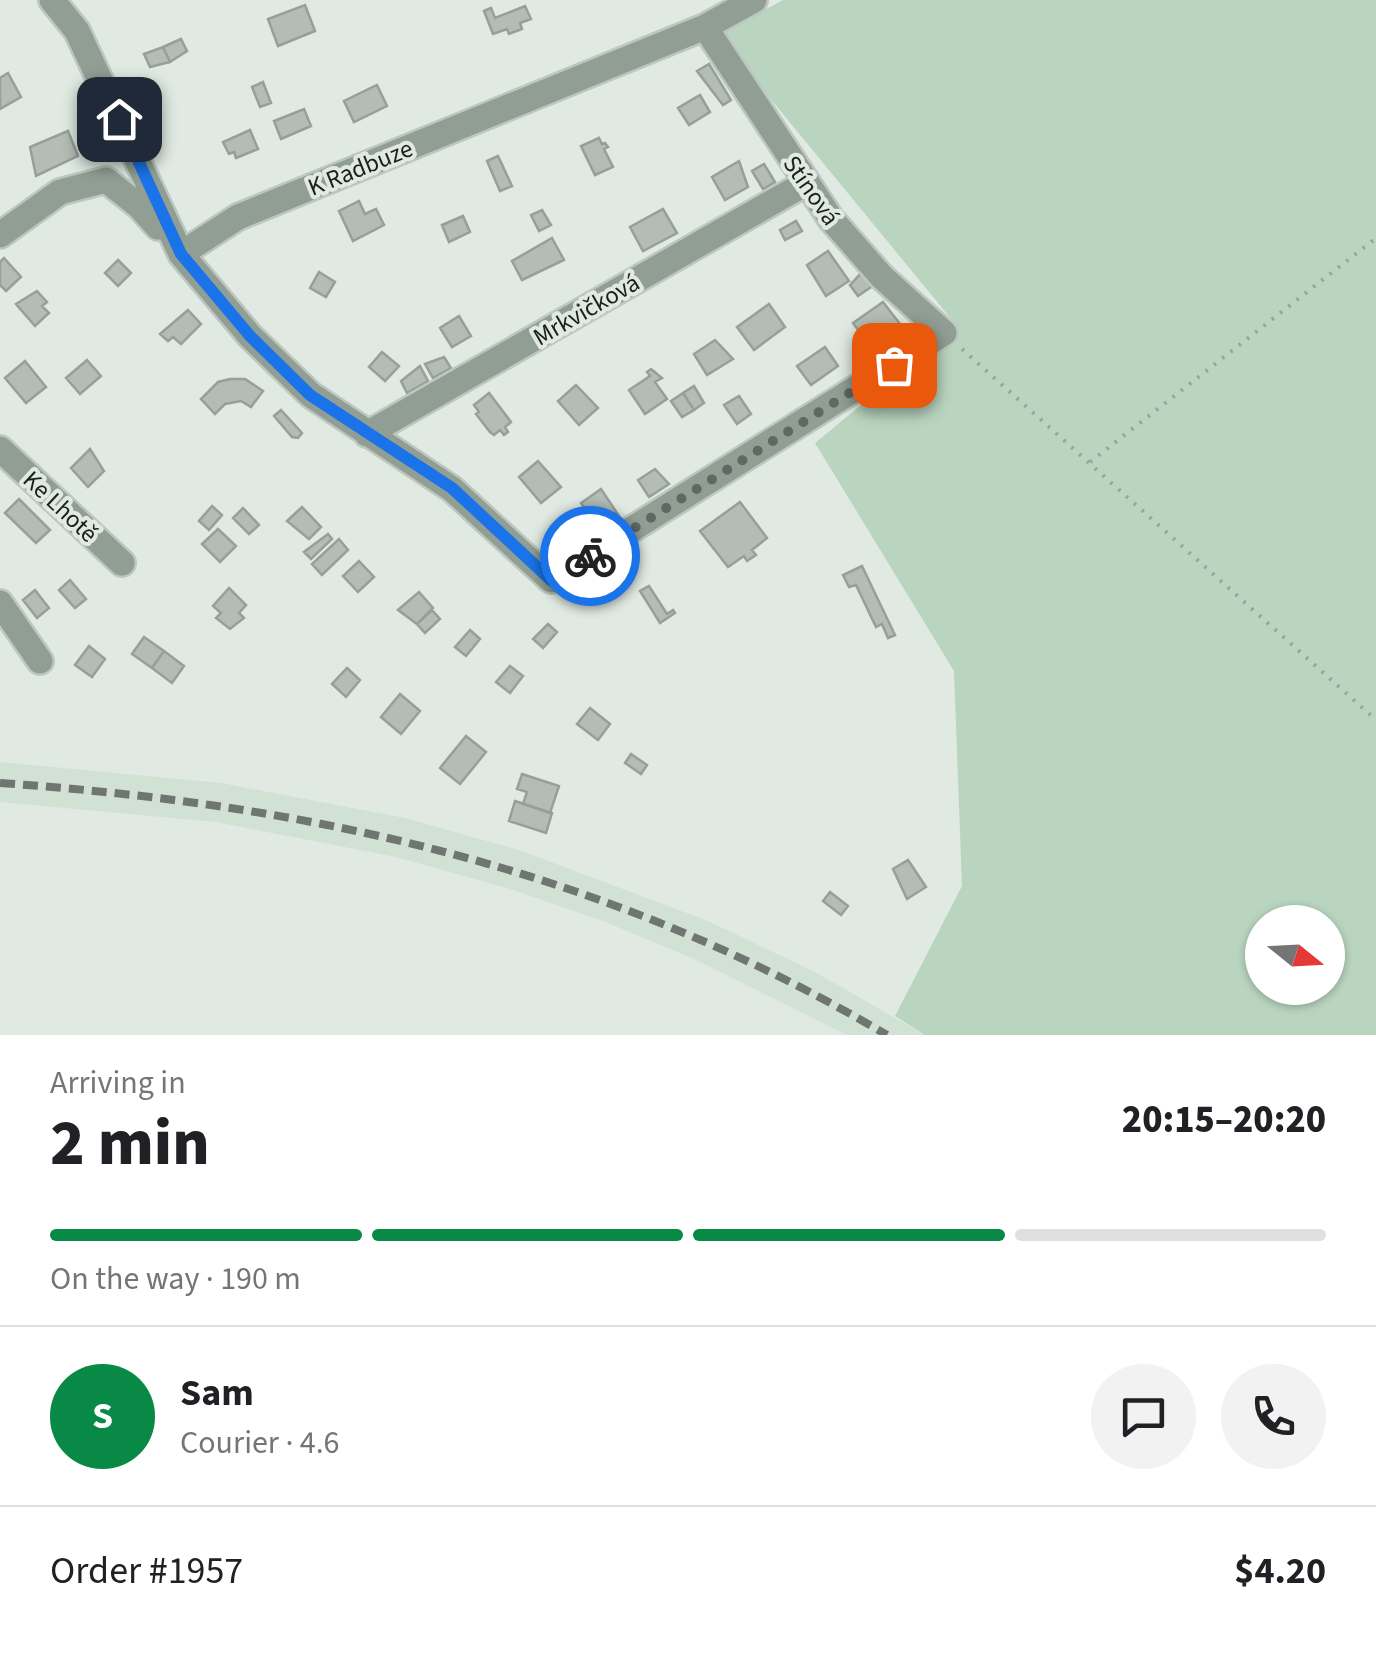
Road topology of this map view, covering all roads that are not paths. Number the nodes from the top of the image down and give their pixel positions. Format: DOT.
graph roads {
  1 [pos="52,0"];
  2 [pos="754,0"];
  3 [pos="705,26"];
  4 [pos="806,183"];
  5 [pos="0,235"];
  6 [pos="181,254"];
  7 [pos="367,434"];
  8 [pos="0,449"];
  9 [pos="122,563"];
  10 [pos="0,603"];
  11 [pos="40,661"];
  1 -- 6 [label="street"];
  2 -- 3 [label="street, K Radbuze"];
  3 -- 4 [label="street, Stínová"];
  3 -- 6 [label="street, K Radbuze"];
  4 -- 7 [label="street, Mrkvičková"];
  4 -- 7 [label="street, Stínová"];
  5 -- 6 [label="street"];
  6 -- 7 [label="street"];
  8 -- 9 [label="street, Ke Lhotě"];
  10 -- 11 [label="street"];
}
